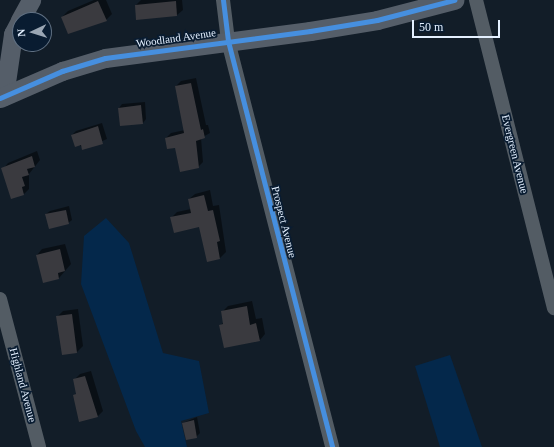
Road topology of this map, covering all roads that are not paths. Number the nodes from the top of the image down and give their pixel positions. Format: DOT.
graph roads {
  1 [pos="31,0"];
  2 [pos="223,0"];
  3 [pos="454,0"];
  4 [pos="476,0"];
  5 [pos="24,12"];
  6 [pos="12,40"];
  7 [pos="228,41"];
  8 [pos="2,97"];
  9 [pos="0,299"];
  10 [pos="554,308"];
  11 [pos="39,447"];
  12 [pos="332,447"];
  1 -- 5 [label="street"];
  2 -- 7 [label="street, Prospect Avenue"];
  3 -- 7 [label="street, Woodland Avenue"];
  4 -- 10 [label="street, Evergreen Avenue"];
  6 -- 8 [label="street"];
  7 -- 8 [label="street, Woodland Avenue"];
  7 -- 12 [label="street, Prospect Avenue"];
  9 -- 11 [label="street, Highland Avenue"];
}
